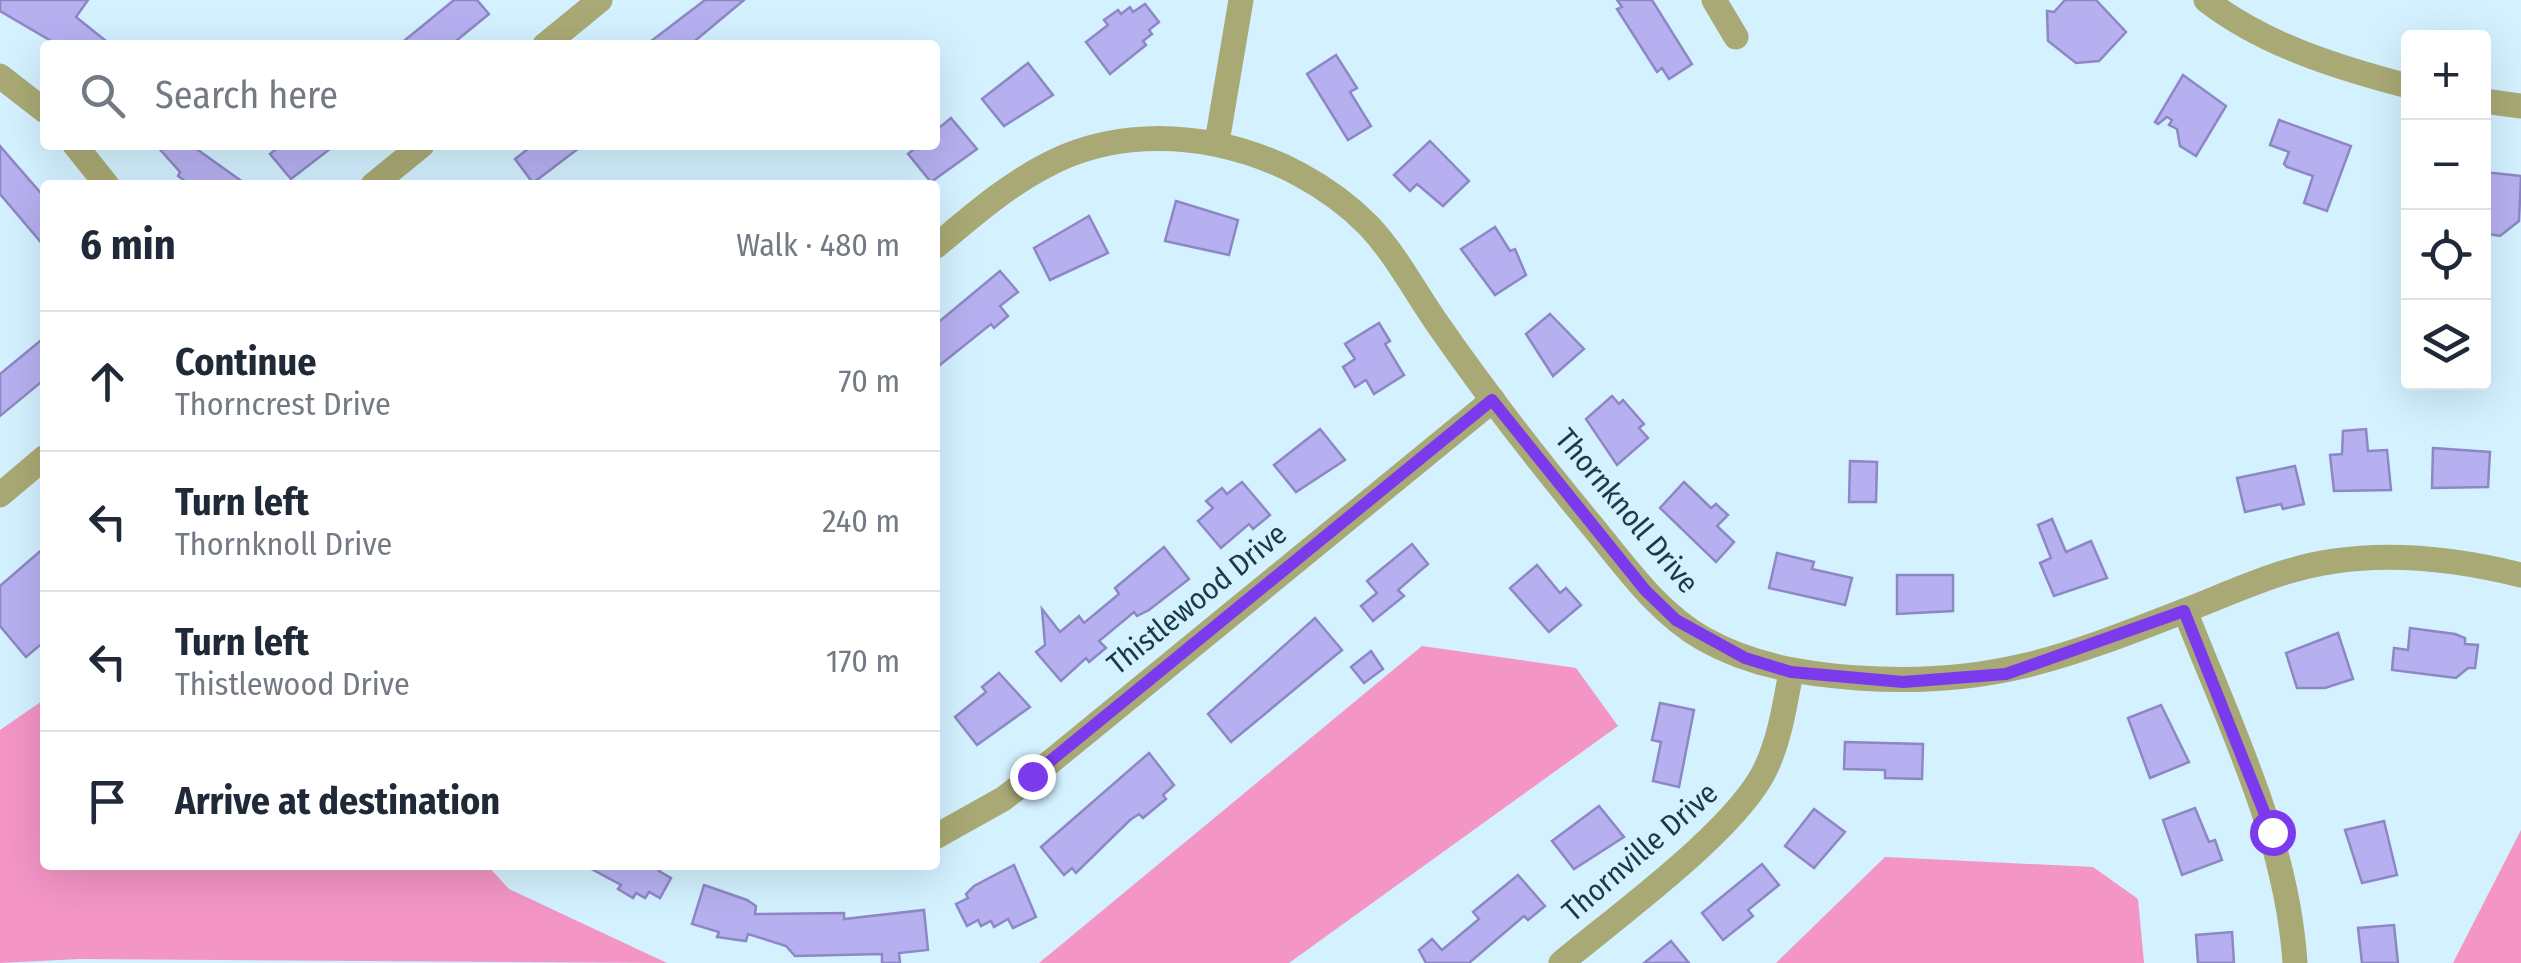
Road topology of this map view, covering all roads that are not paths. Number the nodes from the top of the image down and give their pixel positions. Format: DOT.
graph roads {
  1 [pos="600,0"];
  2 [pos="1242,0"];
  3 [pos="1714,0"];
  4 [pos="2206,0"];
  5 [pos="1736,36"];
  6 [pos="550,40"];
  7 [pos="0,76"];
  8 [pos="2401,84"];
  9 [pos="2491,101"];
  10 [pos="2521,106"];
  11 [pos="40,107"];
  12 [pos="1217,142"];
  13 [pos="79,150"];
  14 [pos="416,150"];
  15 [pos="103,180"];
  16 [pos="378,180"];
  17 [pos="940,242"];
  18 [pos="1492,400"];
  19 [pos="40,460"];
  20 [pos="0,494"];
  21 [pos="2521,575"];
  22 [pos="2184,611"];
  23 [pos="1791,672"];
  24 [pos="940,833"];
  25 [pos="1561,963"];
  26 [pos="2295,963"];
  1 -- 6 [label="street"];
  2 -- 12 [label="street"];
  3 -- 5 [label="street"];
  4 -- 8 [label="street"];
  7 -- 11 [label="street"];
  9 -- 10 [label="street"];
  12 -- 17 [label="street, Thornknoll Drive"];
  12 -- 18 [label="street, Thornknoll Drive"];
  13 -- 15 [label="street"];
  14 -- 16 [label="street"];
  18 -- 23 [label="street, Thornknoll Drive"];
  18 -- 24 [label="street, Thistlewood Drive"];
  19 -- 20 [label="street"];
  21 -- 22 [label="street, Thornknoll Drive"];
  22 -- 23 [label="street, Thornknoll Drive"];
  22 -- 26 [label="street"];
  23 -- 25 [label="street, Thornville Drive"];
}
